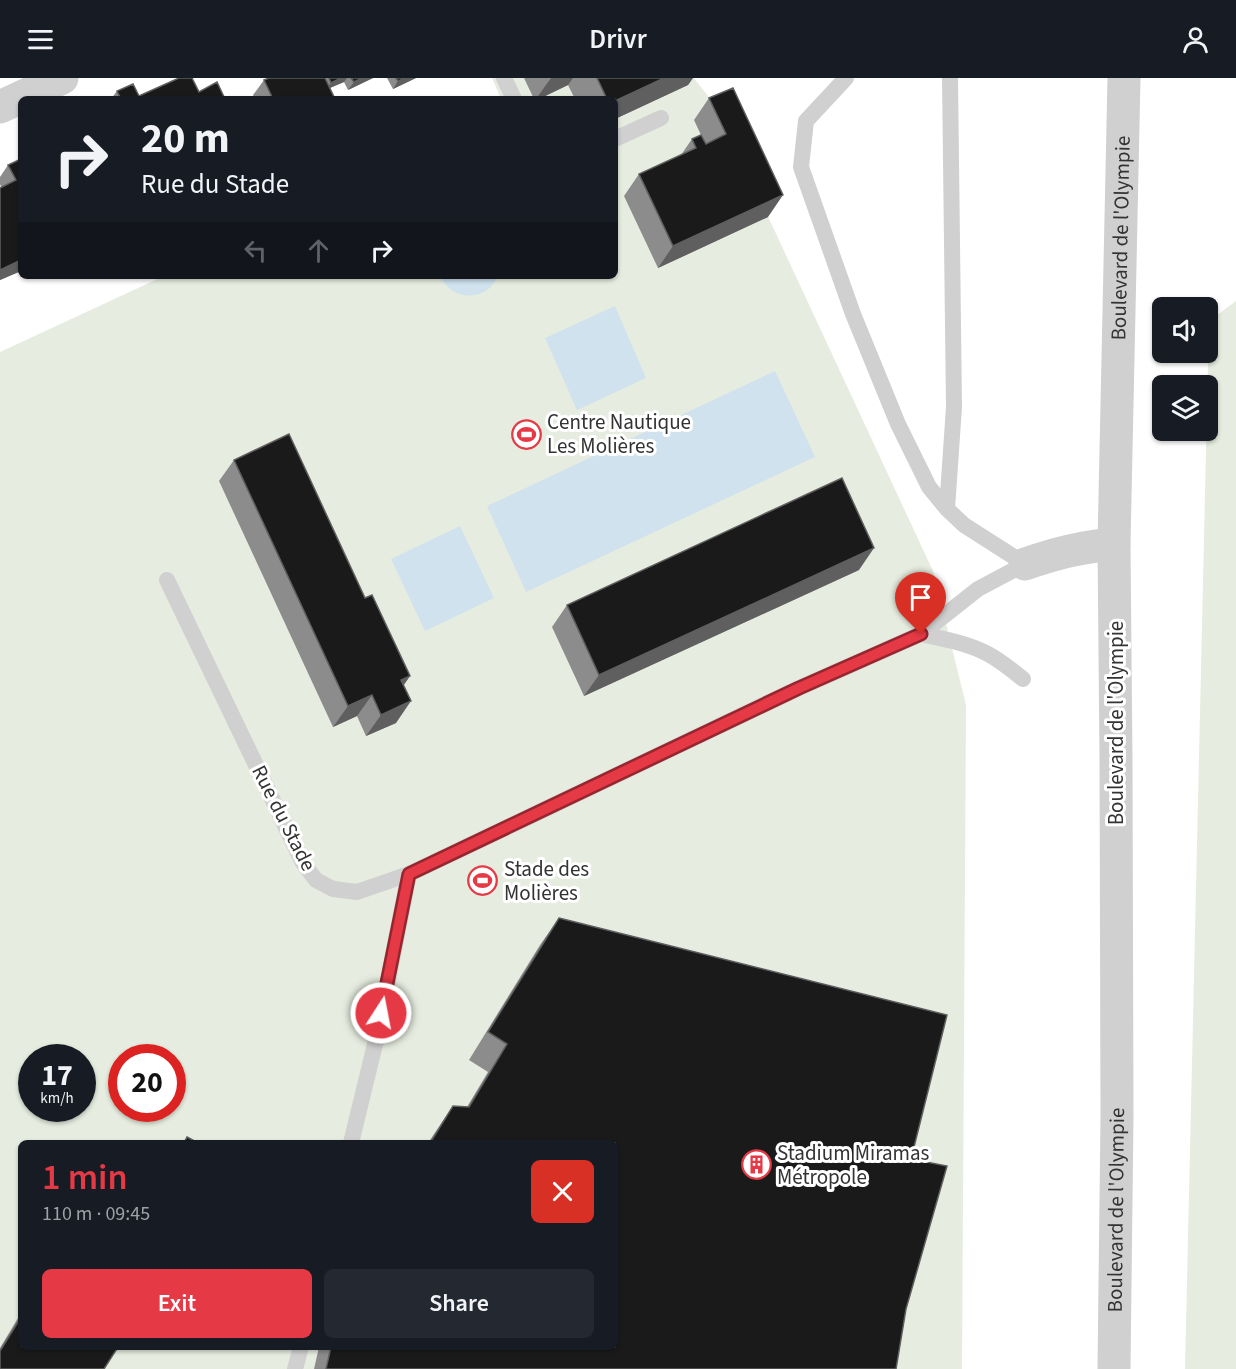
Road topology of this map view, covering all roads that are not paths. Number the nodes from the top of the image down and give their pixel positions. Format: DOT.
graph roads {
  1 [pos="62,78"];
  2 [pos="504,78"];
  3 [pos="846,78"];
  4 [pos="950,78"];
  5 [pos="1124,78"];
  6 [pos="24,96"];
  7 [pos="513,96"];
  8 [pos="18,99"];
  9 [pos="0,107"];
  10 [pos="661,118"];
  11 [pos="618,138"];
  12 [pos="947,509"];
  13 [pos="1114,544"];
  14 [pos="1025,564"];
  15 [pos="167,580"];
  16 [pos="921,634"];
  17 [pos="1023,679"];
  18 [pos="409,874"];
  19 [pos="352,1140"];
  20 [pos="300,1350"];
  21 [pos="295,1369"];
  22 [pos="1114,1369"];
  1 -- 6 [label="street"];
  2 -- 7 [label="lane"];
  3 -- 12 [label="lane"];
  4 -- 12 [label="lane"];
  5 -- 13 [label="street, Boulevard de l'Olympie"];
  8 -- 9 [label="street"];
  10 -- 11 [label="lane"];
  12 -- 14 [label="lane"];
  13 -- 14 [label="street"];
  13 -- 22 [label="street, Boulevard de l'Olympie"];
  14 -- 16 [label="lane, Rue du Stade"];
  15 -- 18 [label="lane, Rue du Stade"];
  16 -- 17 [label="lane"];
  16 -- 18 [label="lane, Rue du Stade"];
  18 -- 19 [label="lane"];
  20 -- 21 [label="lane"];
}
